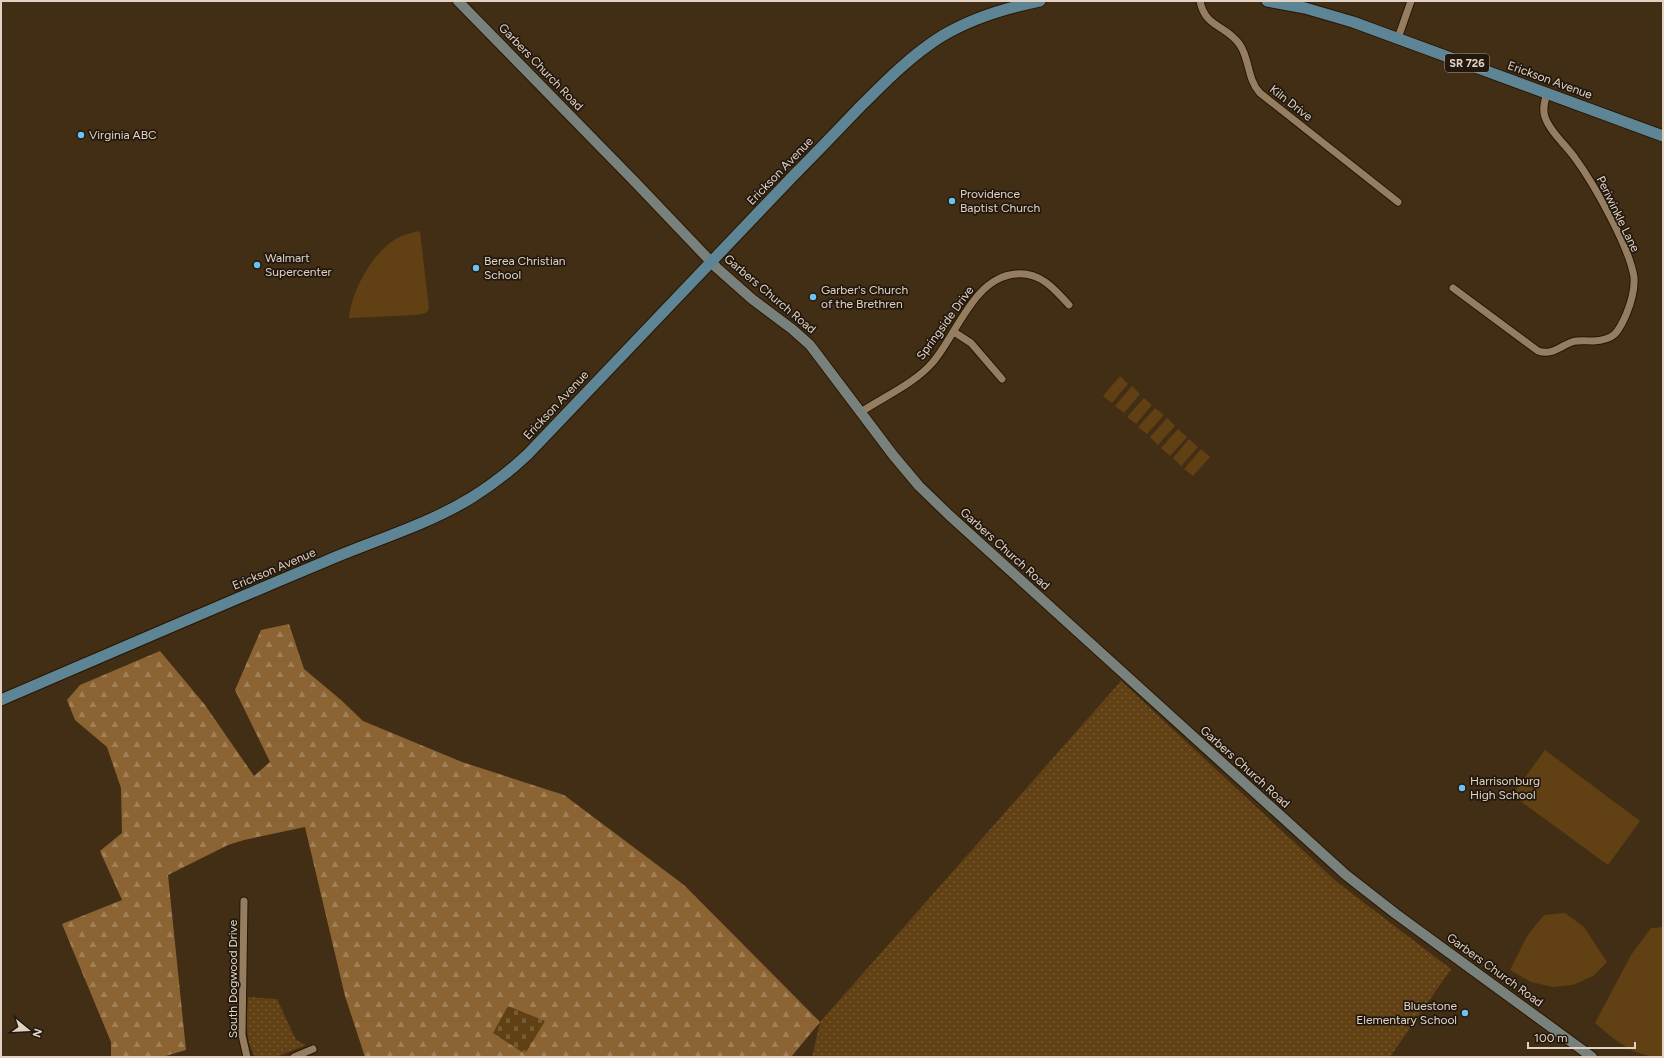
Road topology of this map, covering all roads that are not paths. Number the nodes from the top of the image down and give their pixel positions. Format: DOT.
graph roads {
  1 [pos="458,1"];
  2 [pos="1040,1"];
  3 [pos="1200,1"];
  4 [pos="1267,1"];
  5 [pos="1411,1"];
  6 [pos="1398,38"];
  7 [pos="1547,93"];
  8 [pos="1663,136"];
  9 [pos="1398,202"];
  10 [pos="711,262"];
  11 [pos="1453,288"];
  12 [pos="1069,305"];
  13 [pos="954,332"];
  14 [pos="1002,379"];
  15 [pos="861,412"];
  16 [pos="1,700"];
  17 [pos="244,901"];
  18 [pos="313,1049"];
  19 [pos="247,1057"];
  20 [pos="294,1057"];
  21 [pos="1592,1057"];
  1 -- 10 [label="street, Garbers Church Road"];
  2 -- 10 [label="main road, Erickson Avenue"];
  3 -- 9 [label="street, Kiln Drive"];
  4 -- 6 [label="main road, Erickson Avenue / SR 726"];
  5 -- 6 [label="street"];
  6 -- 7 [label="main road, Erickson Avenue / SR 726"];
  7 -- 8 [label="main road, Erickson Avenue / SR 726"];
  7 -- 11 [label="street, Periwinkle Lane"];
  10 -- 15 [label="street, Garbers Church Road"];
  10 -- 16 [label="main road, Erickson Avenue"];
  12 -- 13 [label="street, Springside Drive"];
  13 -- 14 [label="street"];
  13 -- 15 [label="street, Springside Drive"];
  15 -- 21 [label="street, Garbers Church Road"];
  17 -- 19 [label="street, South Dogwood Drive"];
  18 -- 20 [label="street"];
}
